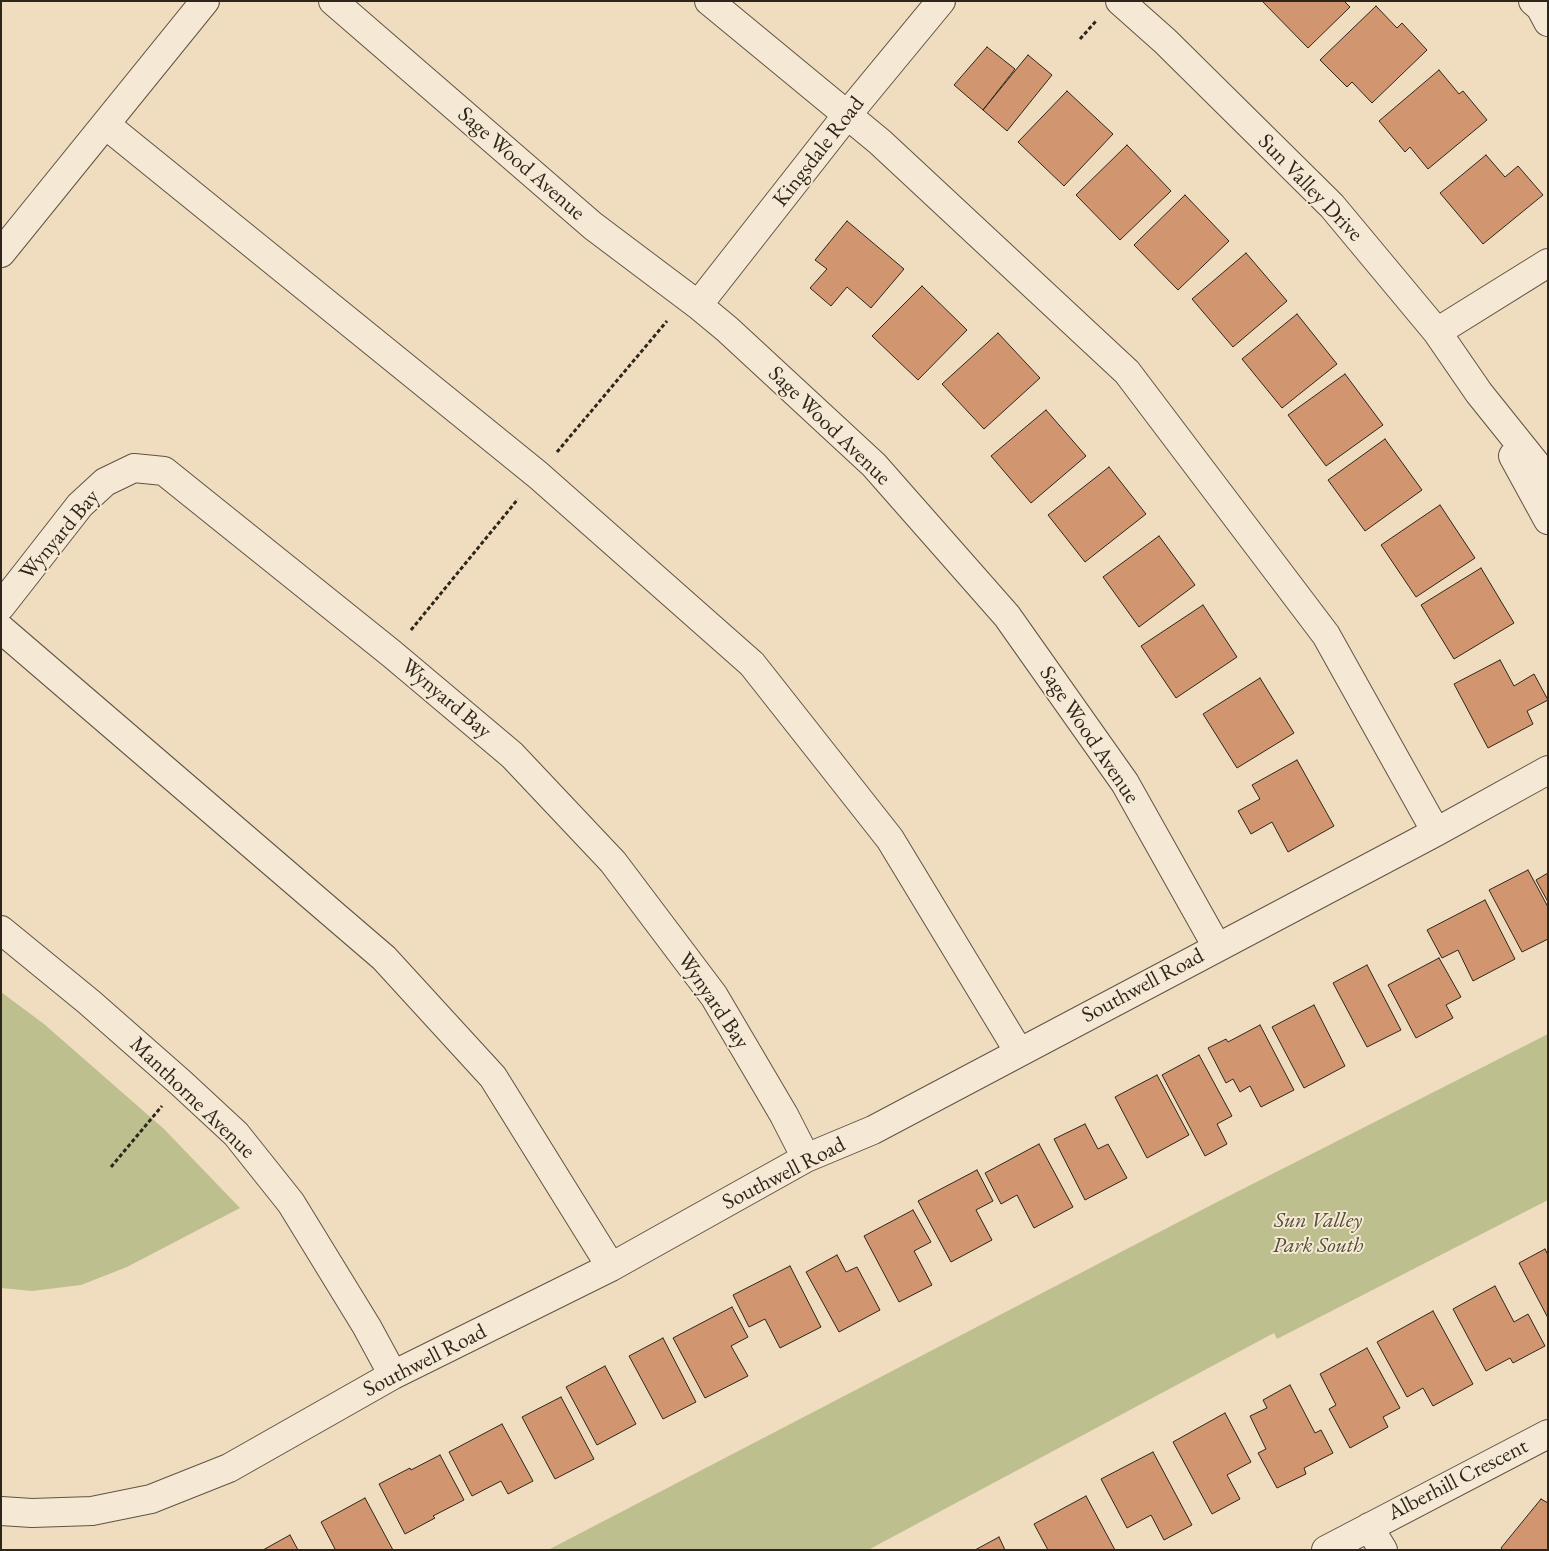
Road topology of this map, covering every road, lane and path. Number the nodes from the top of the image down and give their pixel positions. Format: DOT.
graph roads {
  1 [pos="205,1"];
  2 [pos="333,1"];
  3 [pos="709,1"];
  4 [pos="941,1"];
  5 [pos="1120,1"];
  6 [pos="1533,1"];
  7 [pos="1098,19"];
  8 [pos="1548,22"];
  9 [pos="1080,39"];
  10 [pos="848,115"];
  11 [pos="106,125"];
  12 [pos="1,253"];
  13 [pos="1548,263"];
  14 [pos="698,305"];
  15 [pos="1437,332"];
  16 [pos="1479,393"];
  17 [pos="1548,479"];
  18 [pos="1548,520"];
  19 [pos="1,606"];
  20 [pos="1,629"];
  21 [pos="1548,770"];
  22 [pos="1436,832"];
  23 [pos="1,930"];
  24 [pos="1217,947"];
  25 [pos="1019,1052"];
  26 [pos="181,1083"];
  27 [pos="806,1158"];
  28 [pos="111,1167"];
  29 [pos="612,1267"];
  30 [pos="393,1375"];
  31 [pos="1548,1434"];
  32 [pos="1,1511"];
  33 [pos="1369,1527"];
  34 [pos="1326,1550"];
  35 [pos="1383,1550"];
  1 -- 11 [label="street"];
  2 -- 14 [label="street, Sage Wood Avenue"];
  3 -- 10 [label="street"];
  4 -- 10 [label="street, Kingsdale Road"];
  5 -- 15 [label="street, Sun Valley Drive"];
  6 -- 8 [label="street"];
  7 -- 9 [label="path"];
  10 -- 14 [label="street, Kingsdale Road"];
  10 -- 22 [label="street"];
  11 -- 12 [label="street"];
  11 -- 25 [label="street"];
  13 -- 15 [label="street"];
  14 -- 24 [label="street, Sage Wood Avenue"];
  15 -- 16 [label="street, Sun Valley Drive"];
  16 -- 17 [label="street, Sun Valley Drive"];
  16 -- 18 [label="street, Sun Valley Drive"];
  19 -- 27 [label="street, Wynyard Bay"];
  20 -- 29 [label="street"];
  21 -- 22 [label="street, Southwell Road"];
  22 -- 24 [label="street, Southwell Road"];
  23 -- 26 [label="street, Manthorne Avenue"];
  24 -- 25 [label="street, Southwell Road"];
  25 -- 27 [label="street, Southwell Road"];
  26 -- 28 [label="path"];
  26 -- 30 [label="street, Manthorne Avenue"];
  27 -- 29 [label="street, Southwell Road"];
  29 -- 30 [label="street, Southwell Road"];
  30 -- 32 [label="street, Southwell Road"];
  31 -- 33 [label="street, Alberhill Crescent"];
  33 -- 34 [label="street, Alberhill Crescent"];
  33 -- 35 [label="street, Alberhill Crescent"];
}
